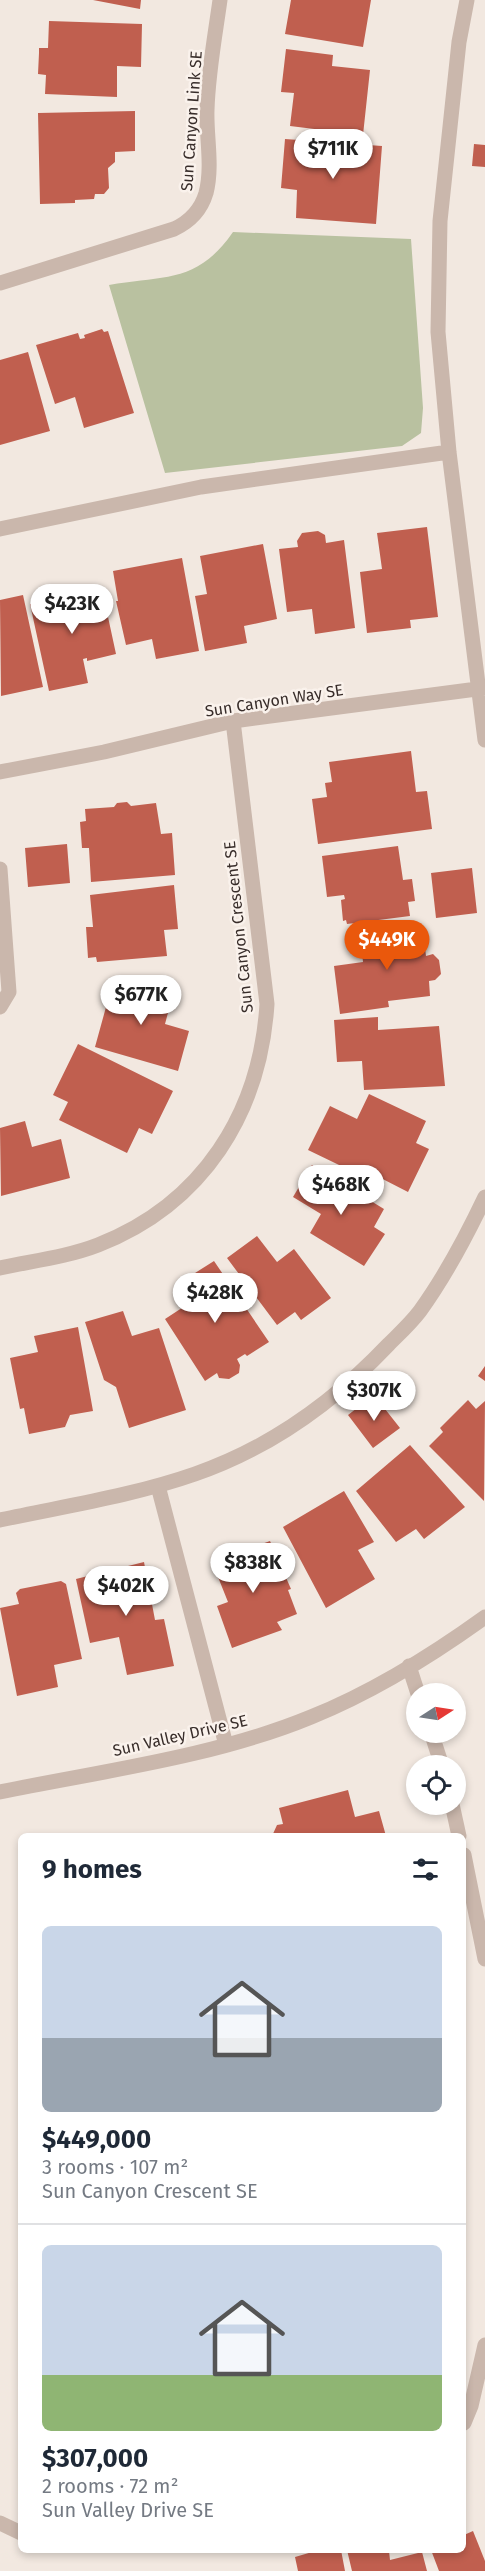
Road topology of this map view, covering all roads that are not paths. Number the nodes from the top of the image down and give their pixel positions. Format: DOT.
graph roads {
  1 [pos="220,0"];
  2 [pos="467,0"];
  3 [pos="0,283"];
  4 [pos="449,452"];
  5 [pos="0,529"];
  6 [pos="482,689"];
  7 [pos="233,721"];
  8 [pos="485,740"];
  9 [pos="0,772"];
  10 [pos="0,869"];
  11 [pos="0,1007"];
  12 [pos="485,1197"];
  13 [pos="0,1268"];
  14 [pos="158,1486"];
  15 [pos="0,1520"];
  16 [pos="485,1617"];
  17 [pos="409,1666"];
  18 [pos="414,1683"];
  19 [pos="226,1745"];
  20 [pos="0,1792"];
  21 [pos="454,1815"];
  22 [pos="458,1833"];
  23 [pos="466,1865"];
  24 [pos="485,1959"];
  25 [pos="485,2345"];
  26 [pos="466,2418"];
  27 [pos="0,2523"];
  28 [pos="18,2532"];
  1 -- 3 [label="street, Sun Canyon Link SE"];
  2 -- 4 [label="street"];
  4 -- 5 [label="street"];
  4 -- 6 [label="street"];
  6 -- 7 [label="street, Sun Canyon Way SE"];
  6 -- 8 [label="street"];
  7 -- 9 [label="street, Sun Canyon Way SE"];
  7 -- 13 [label="street, Sun Canyon Crescent SE"];
  10 -- 11 [label="street"];
  12 -- 14 [label="street"];
  14 -- 15 [label="street"];
  14 -- 19 [label="street"];
  16 -- 17 [label="street, Sun Valley Drive SE"];
  17 -- 18 [label="street"];
  17 -- 19 [label="street, Sun Valley Drive SE"];
  19 -- 20 [label="street, Sun Valley Drive SE"];
  21 -- 22 [label="street"];
  23 -- 24 [label="street"];
  25 -- 26 [label="street"];
  27 -- 28 [label="street"];
}
